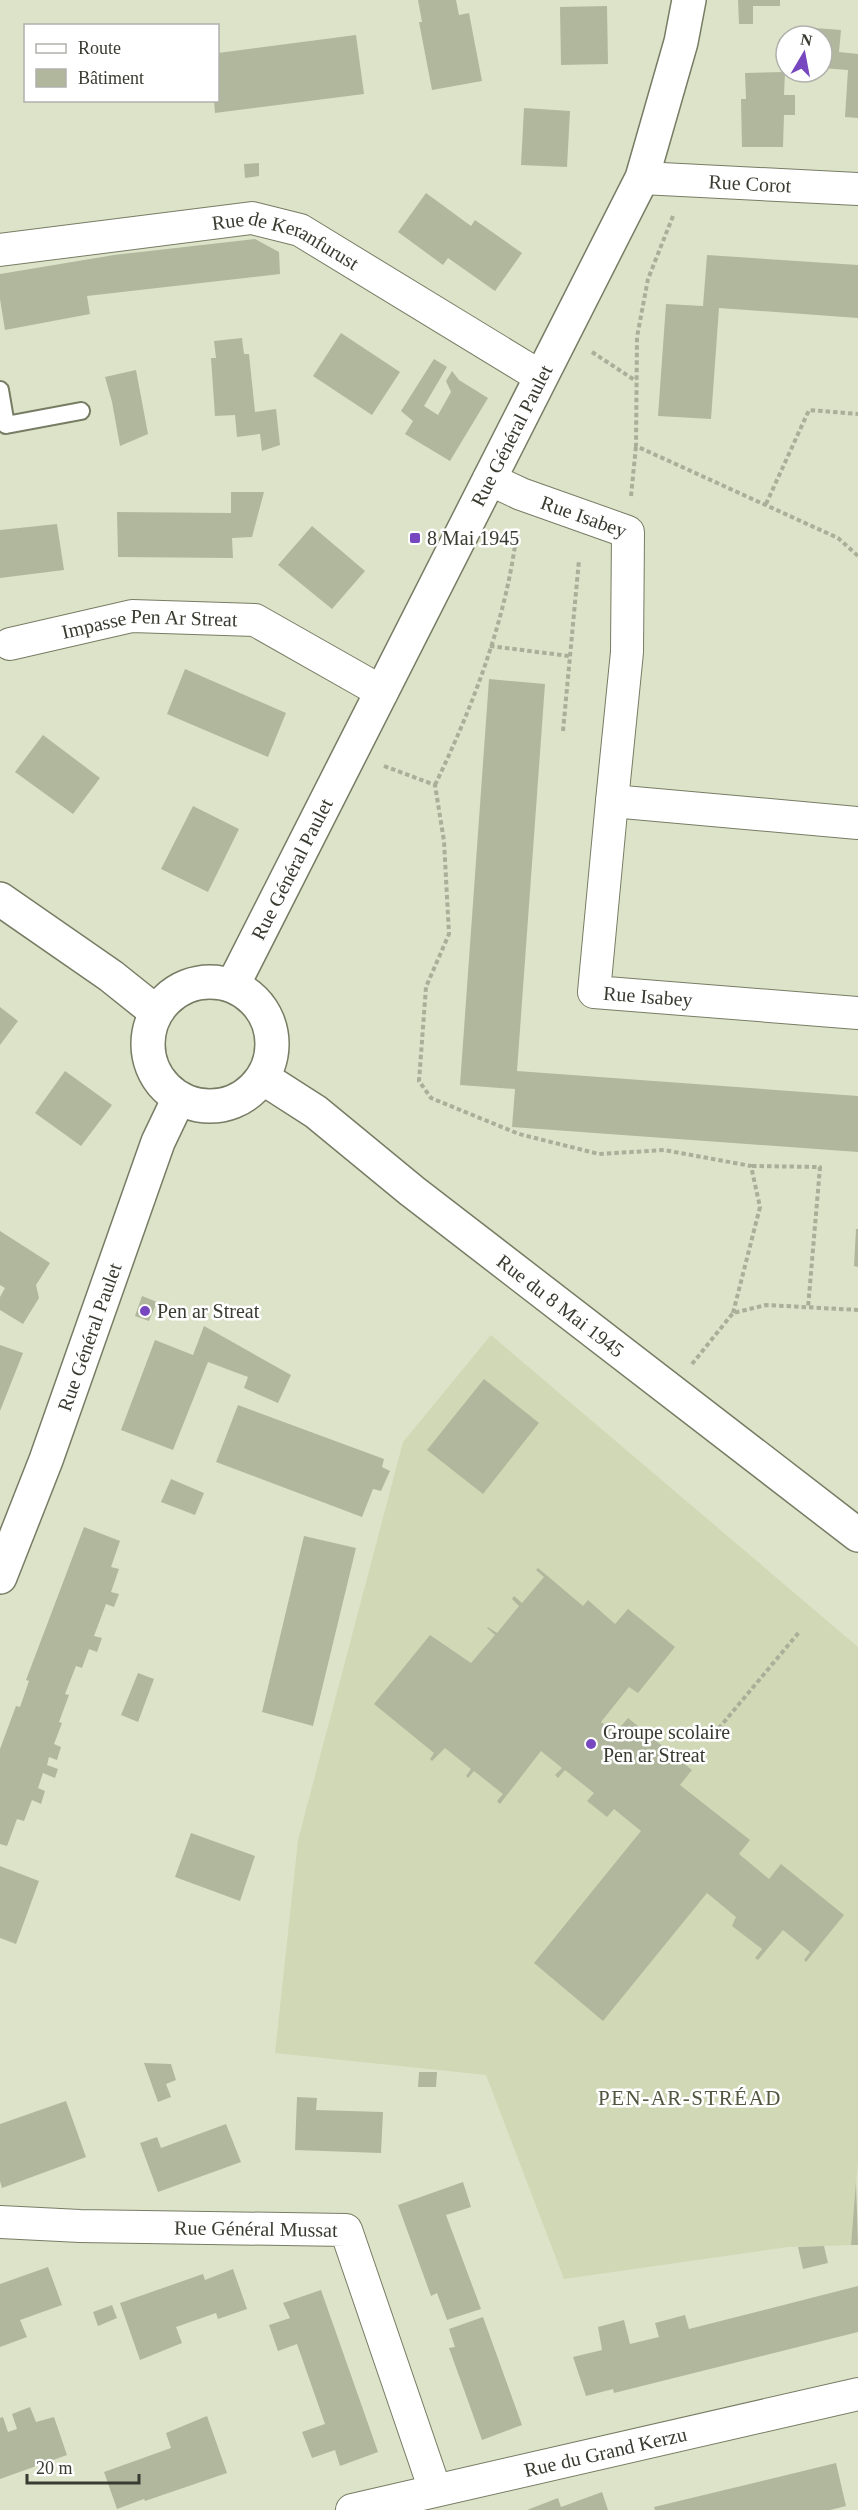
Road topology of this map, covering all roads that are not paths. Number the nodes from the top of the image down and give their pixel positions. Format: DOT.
graph roads {
  1 [pos="689,0"];
  2 [pos="642,178"];
  3 [pos="858,189"];
  4 [pos="0,250"];
  5 [pos="541,378"];
  6 [pos="0,390"];
  7 [pos="81,411"];
  8 [pos="489,479"];
  9 [pos="10,644"];
  10 [pos="382,692"];
  11 [pos="612,801"];
  12 [pos="858,823"];
  13 [pos="0,898"];
  14 [pos="233,985"];
  15 [pos="156,1012"];
  16 [pos="858,1013"];
  17 [pos="263,1078"];
  18 [pos="179,1098"];
  19 [pos="9,1523"];
  20 [pos="854,1523"];
  21 [pos="0,1576"];
  22 [pos="0,2222"];
  23 [pos="858,2394"];
  24 [pos="435,2490"];
  25 [pos="352,2510"];
  1 -- 2 [label="street, Rue Général Paulet"];
  2 -- 3 [label="street, Rue Corot"];
  2 -- 5 [label="street, Rue Général Paulet"];
  4 -- 5 [label="street, Rue de Keranfurust"];
  5 -- 8 [label="street, Rue Général Paulet"];
  6 -- 7 [label="lane"];
  8 -- 10 [label="street, Rue Général Paulet"];
  8 -- 11 [label="street, Rue Isabey"];
  9 -- 10 [label="street, Impasse Pen Ar Streat"];
  10 -- 14 [label="street, Rue Général Paulet"];
  11 -- 12 [label="street"];
  11 -- 16 [label="street, Rue Isabey"];
  13 -- 15 [label="street"];
  14 -- 15 [label="street"];
  14 -- 17 [label="street"];
  15 -- 18 [label="street"];
  17 -- 18 [label="street"];
  17 -- 20 [label="street, Rue du 8 Mai 1945"];
  18 -- 19 [label="street, Rue Général Paulet"];
  19 -- 21 [label="street, Rue Général Paulet"];
  22 -- 24 [label="street, Rue Général Mussat"];
  23 -- 24 [label="street, Rue du Grand Kerzu"];
  24 -- 25 [label="street, Rue du Grand Kerzu"];
}
